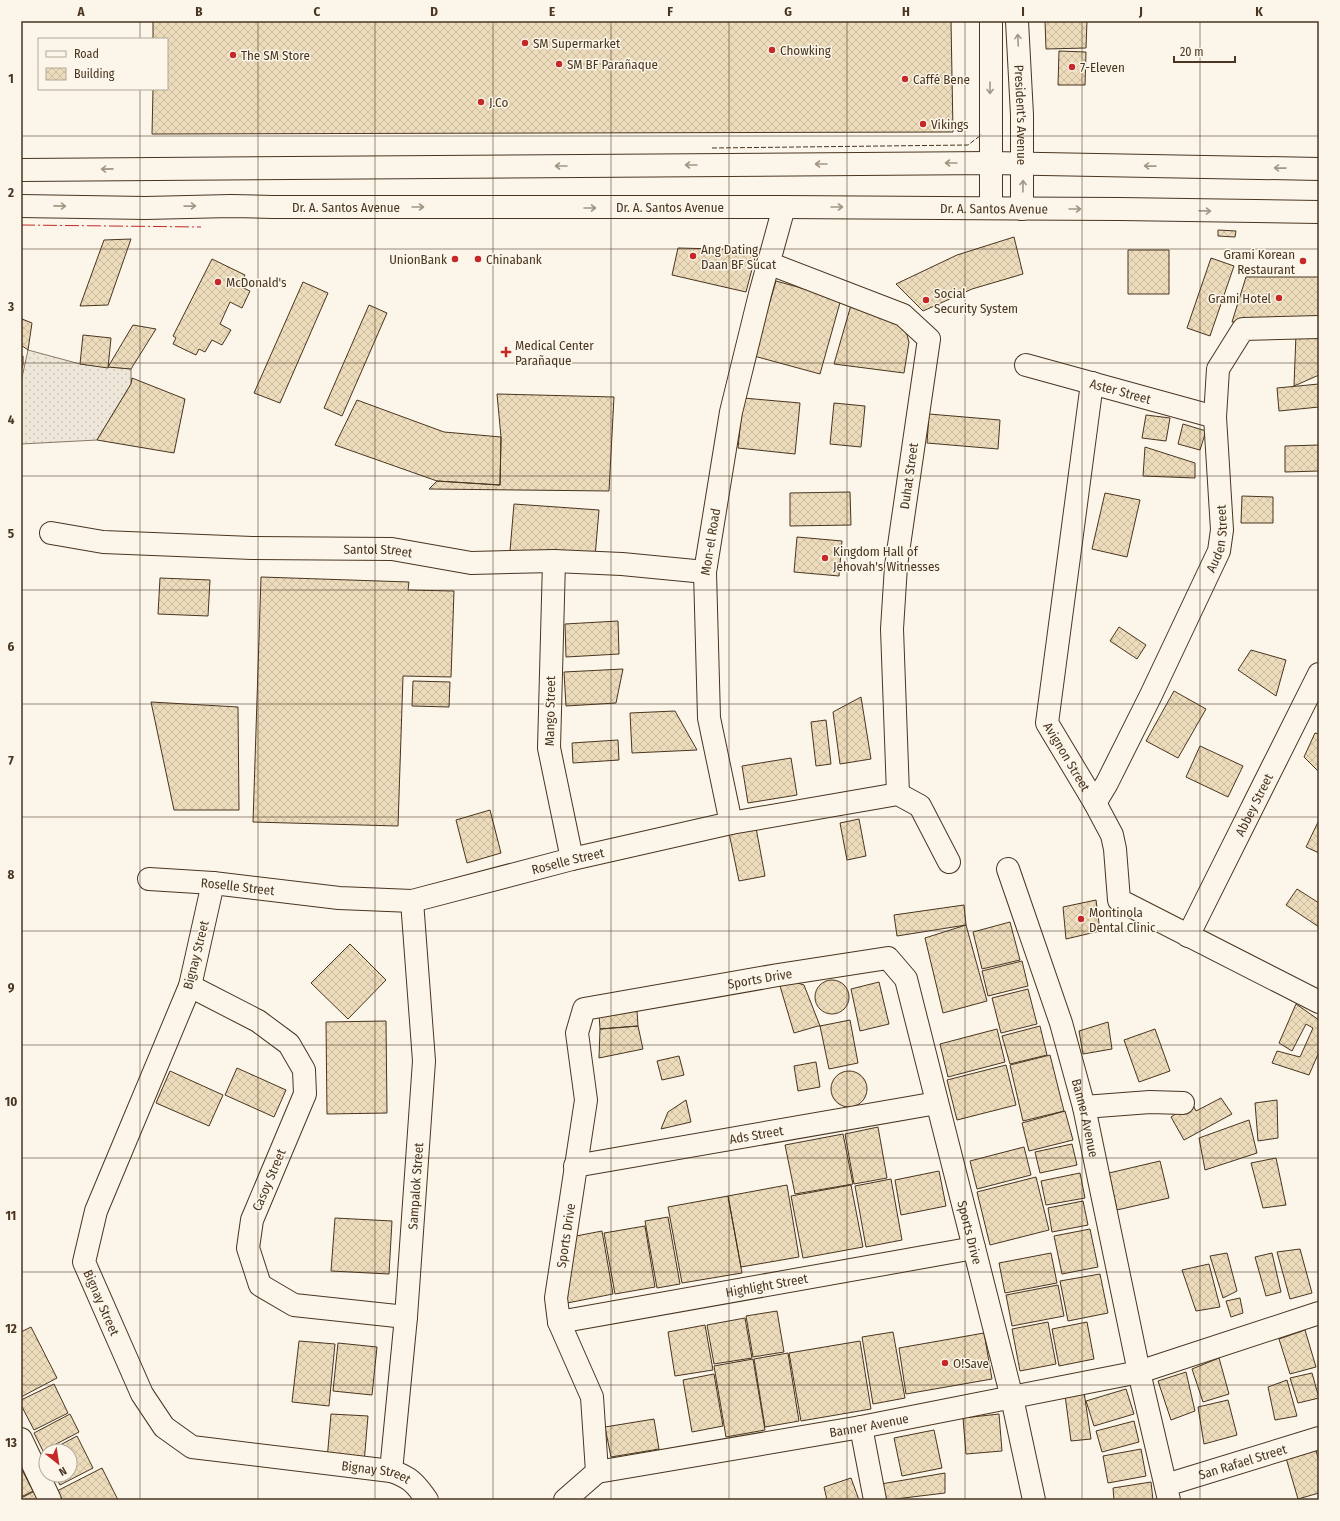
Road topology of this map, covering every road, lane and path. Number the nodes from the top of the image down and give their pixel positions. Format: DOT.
graph roads {
  1 [pos="991,21"];
  2 [pos="1017,21"];
  3 [pos="990,163"];
  4 [pos="1023,163"];
  5 [pos="1319,169"];
  6 [pos="21,170"];
  7 [pos="21,206"];
  8 [pos="784,207"];
  9 [pos="991,208"];
  10 [pos="1022,209"];
  11 [pos="1319,212"];
  12 [pos="768,263"];
  13 [pos="1319,327"];
  14 [pos="1026,366"];
  15 [pos="1092,383"];
  16 [pos="1215,417"];
  17 [pos="51,533"];
  18 [pos="554,561"];
  19 [pos="705,572"];
  20 [pos="1319,674"];
  21 [pos="898,794"];
  22 [pos="1095,803"];
  23 [pos="731,823"];
  24 [pos="572,859"];
  25 [pos="949,862"];
  26 [pos="1008,869"];
  27 [pos="149,879"];
  28 [pos="213,883"];
  29 [pos="412,901"];
  30 [pos="1188,936"];
  31 [pos="190,986"];
  32 [pos="1317,996"];
  33 [pos="938,1103"];
  34 [pos="1183,1103"];
  35 [pos="1084,1107"];
  36 [pos="575,1166"];
  37 [pos="974,1248"];
  38 [pos="1319,1313"];
  39 [pos="406,1317"];
  40 [pos="559,1322"];
  41 [pos="1139,1372"];
  42 [pos="1012,1398"];
  43 [pos="861,1427"];
  44 [pos="1319,1438"];
  45 [pos="21,1440"];
  46 [pos="391,1471"];
  47 [pos="597,1472"];
  48 [pos="1167,1493"];
  49 [pos="50,1500"];
  50 [pos="427,1500"];
  51 [pos="565,1500"];
  52 [pos="875,1500"];
  53 [pos="1034,1500"];
  1 -- 3 [label="street, one-way"];
  4 -- 2 [label="street, President's Avenue, one-way"];
  3 -- 4 [label="street"];
  3 -- 6 [label="street, one-way"];
  3 -- 9 [label="street"];
  5 -- 4 [label="street, one-way"];
  10 -- 4 [label="street, President's Avenue, one-way"];
  7 -- 8 [label="street, Dr. A. Santos Avenue, one-way"];
  8 -- 9 [label="street, Dr. A. Santos Avenue, one-way"];
  8 -- 12 [label="street, Mon-el Road"];
  9 -- 10 [label="street, Dr. A. Santos Avenue"];
  10 -- 11 [label="street, Dr. A. Santos Avenue, one-way"];
  12 -- 19 [label="street, Mon-el Road"];
  12 -- 21 [label="street, Duhat Street"];
  13 -- 16 [label="street, Auden Street"];
  14 -- 15 [label="street, Aster Street"];
  15 -- 16 [label="street, Aster Street"];
  15 -- 22 [label="street, Avignon Street"];
  16 -- 22 [label="street, Auden Street"];
  17 -- 18 [label="street, Santol Street"];
  18 -- 19 [label="street, Santol Street"];
  18 -- 24 [label="street, Mango Street"];
  19 -- 23 [label="street, Mon-el Road"];
  20 -- 30 [label="street, Abbey Street"];
  21 -- 23 [label="street, Roselle Street"];
  21 -- 25 [label="street"];
  22 -- 30 [label="street, Avignon Street"];
  23 -- 24 [label="street, Roselle Street"];
  24 -- 29 [label="street, Roselle Street"];
  26 -- 35 [label="street, Banner Avenue"];
  27 -- 28 [label="street, Roselle Street"];
  28 -- 29 [label="street, Roselle Street"];
  28 -- 31 [label="street, Bignay Street"];
  29 -- 39 [label="street, Sampalok Street"];
  30 -- 32 [label="street, Avignon Street"];
  31 -- 39 [label="street, Casoy Street"];
  31 -- 46 [label="street, Bignay Street"];
  33 -- 36 [label="street, Ads Street"];
  33 -- 36 [label="street, Sports Drive"];
  33 -- 37 [label="street, Sports Drive"];
  34 -- 35 [label="street"];
  35 -- 41 [label="street, Banner Avenue"];
  36 -- 40 [label="street, Sports Drive"];
  37 -- 40 [label="street, Highlight Street"];
  37 -- 42 [label="street, Sports Drive"];
  38 -- 41 [label="street, Banner Avenue"];
  39 -- 46 [label="street, Sampalok Street"];
  40 -- 47 [label="street, Sports Drive"];
  41 -- 42 [label="street, Banner Avenue"];
  41 -- 48 [label="street, Banner Avenue"];
  42 -- 43 [label="street, Banner Avenue"];
  42 -- 53 [label="street, Sports Drive"];
  43 -- 47 [label="street, Banner Avenue"];
  43 -- 52 [label="street"];
  44 -- 48 [label="street, San Rafael Street"];
  45 -- 49 [label="street"];
  46 -- 50 [label="street, Bignay Street"];
  47 -- 51 [label="street"];
}
